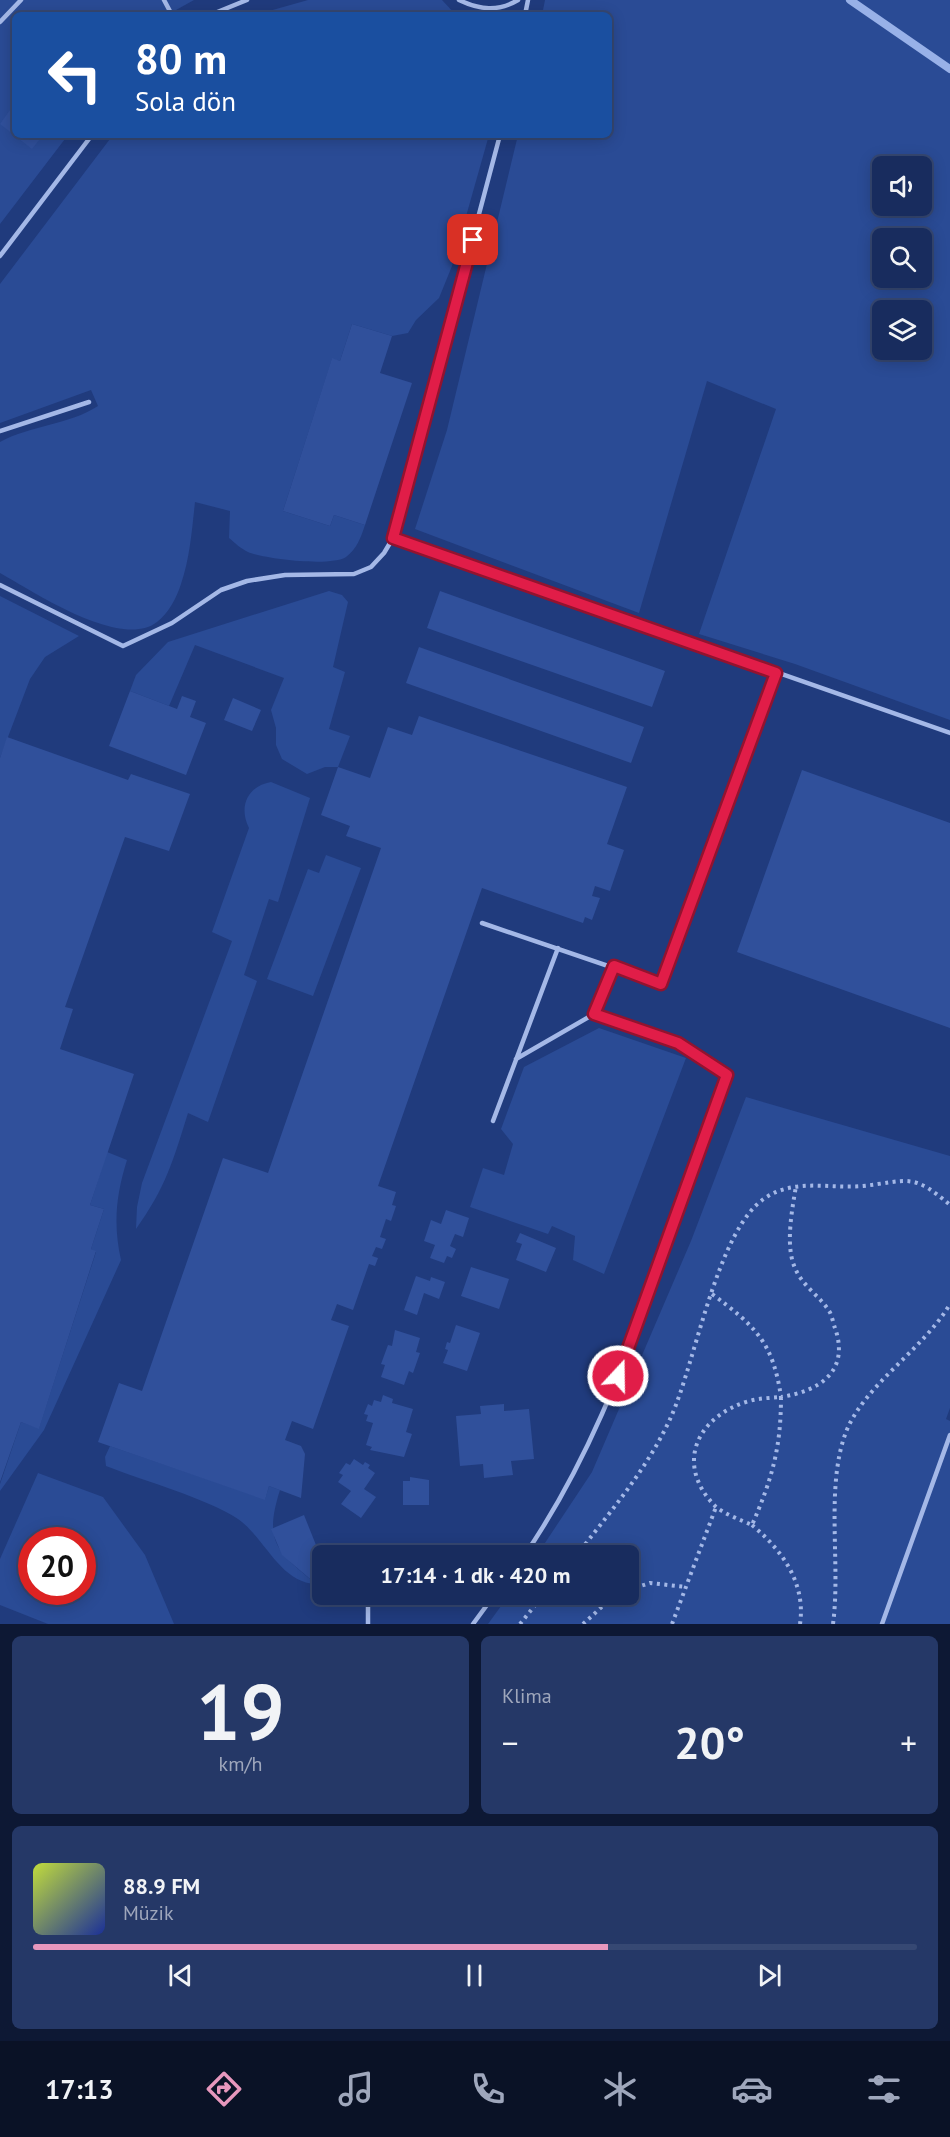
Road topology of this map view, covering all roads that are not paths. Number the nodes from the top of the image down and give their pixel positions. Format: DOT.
graph roads {
  1 [pos="21,0"];
  2 [pos="248,0"];
  3 [pos="459,0"];
  4 [pos="518,0"];
  5 [pos="218,12"];
  6 [pos="0,22"];
  7 [pos="90,138"];
  8 [pos="499,138"];
  9 [pos="0,256"];
  10 [pos="89,402"];
  11 [pos="0,431"];
  12 [pos="393,538"];
  13 [pos="0,585"];
  14 [pos="776,673"];
  15 [pos="950,733"];
  16 [pos="482,923"];
  17 [pos="558,948"];
  18 [pos="614,966"];
  19 [pos="594,1014"];
  20 [pos="516,1059"];
  21 [pos="494,1121"];
  22 [pos="950,1436"];
  23 [pos="531,1545"];
  24 [pos="368,1605"];
  25 [pos="487,1605"];
  26 [pos="368,1624"];
  27 [pos="473,1624"];
  28 [pos="882,1624"];
  1 -- 6 [label="lane"];
  2 -- 5 [label="lane"];
  3 -- 4 [label="lane"];
  7 -- 9 [label="lane"];
  8 -- 12 [label="lane"];
  10 -- 11 [label="lane"];
  12 -- 13 [label="lane"];
  12 -- 14 [label="lane"];
  14 -- 15 [label="lane"];
  14 -- 18 [label="lane"];
  16 -- 17 [label="lane"];
  17 -- 18 [label="lane"];
  17 -- 20 [label="lane"];
  18 -- 19 [label="lane"];
  19 -- 20 [label="lane"];
  19 -- 23 [label="lane"];
  20 -- 21 [label="lane"];
  22 -- 28 [label="lane"];
  24 -- 26 [label="lane"];
  25 -- 27 [label="lane"];
}
